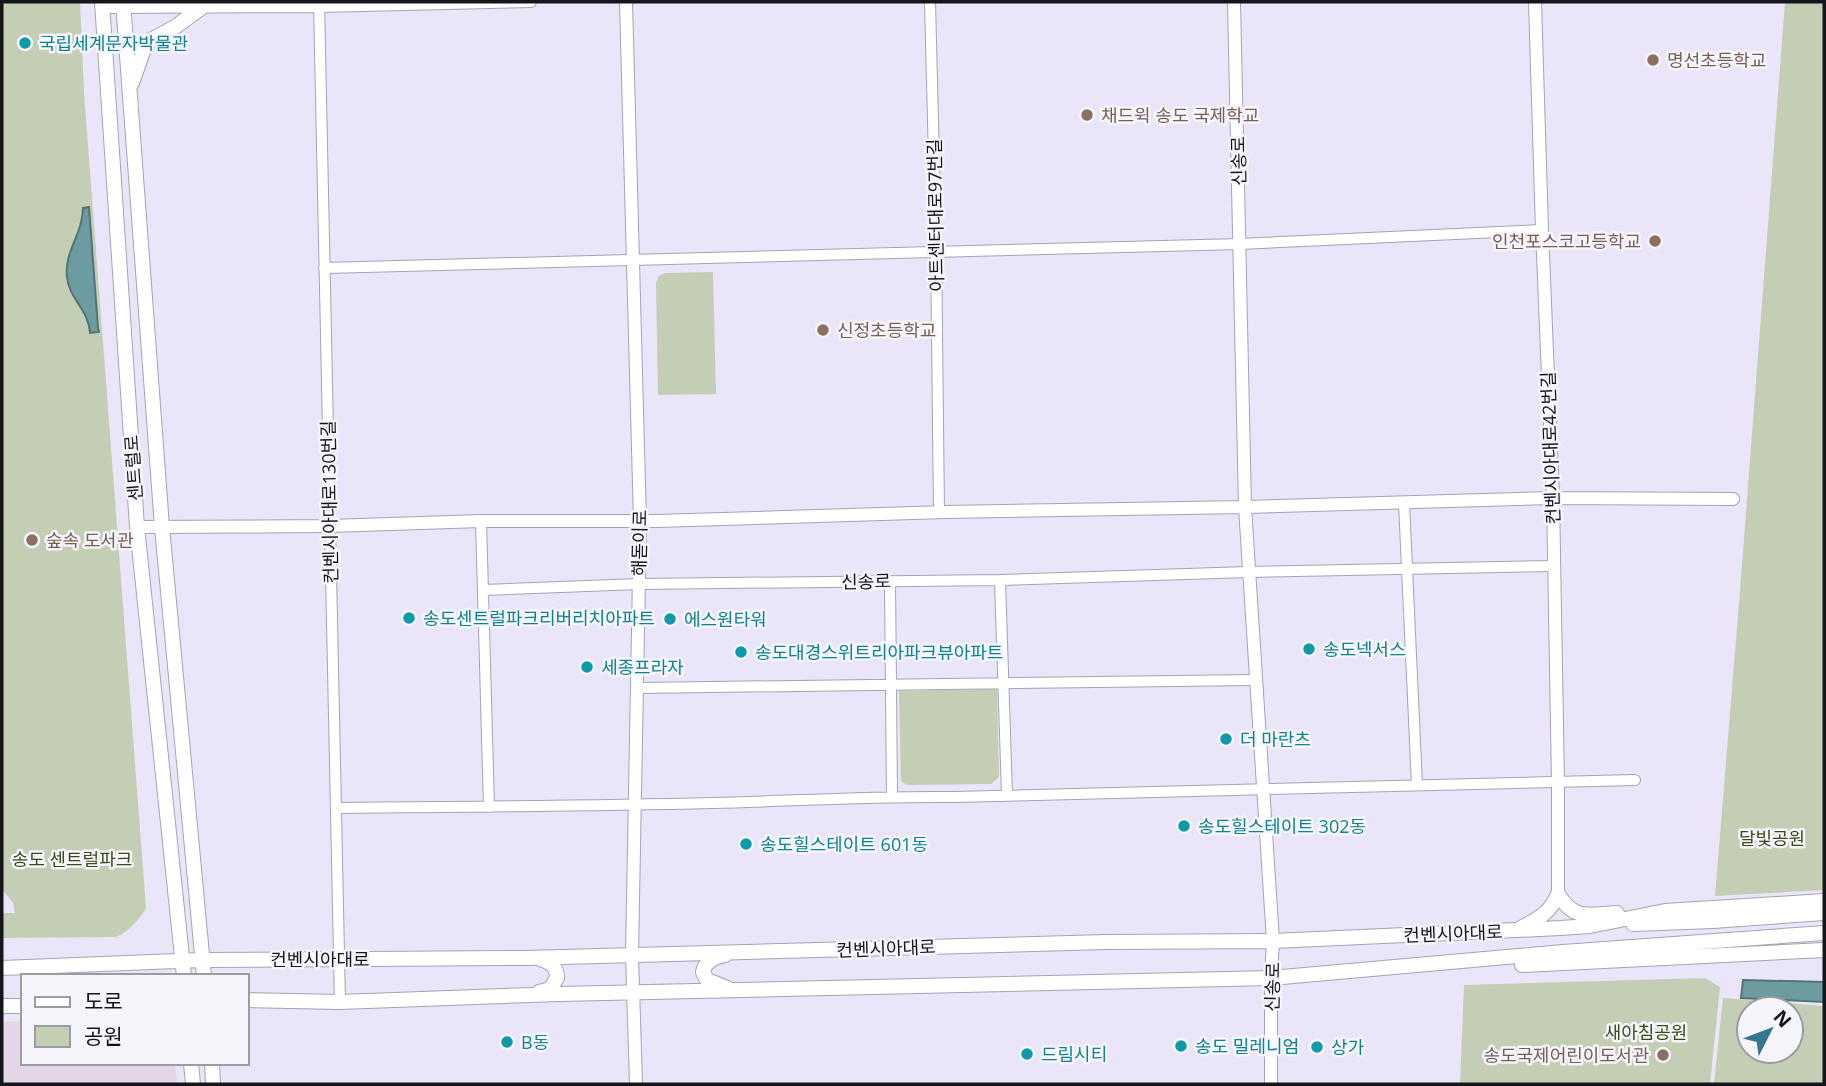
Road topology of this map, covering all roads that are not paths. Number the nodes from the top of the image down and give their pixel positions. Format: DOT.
graph roads {
  1 [pos="184,2"];
  2 [pos="531,2"];
  3 [pos="626,2"];
  4 [pos="930,2"];
  5 [pos="1234,2"];
  6 [pos="1535,2"];
  7 [pos="319,4"];
  8 [pos="102,5"];
  9 [pos="123,5"];
  10 [pos="201,8"];
  11 [pos="130,92"];
  12 [pos="1542,230"];
  13 [pos="1240,244"];
  14 [pos="936,251"];
  15 [pos="632,260"];
  16 [pos="324,268"];
  17 [pos="1553,498"];
  18 [pos="1733,499"];
  19 [pos="1404,503"];
  20 [pos="1245,507"];
  21 [pos="939,512"];
  22 [pos="481,521"];
  23 [pos="640,522"];
  24 [pos="330,526"];
  25 [pos="137,527"];
  26 [pos="162,527"];
  27 [pos="1553,566"];
  28 [pos="1406,569"];
  29 [pos="1248,572"];
  30 [pos="1000,580"];
  31 [pos="890,581"];
  32 [pos="639,584"];
  33 [pos="483,590"];
  34 [pos="1255,680"];
  35 [pos="1002,682"];
  36 [pos="890,684"];
  37 [pos="637,688"];
  38 [pos="1635,780"];
  39 [pos="1558,782"];
  40 [pos="1417,785"];
  41 [pos="1262,789"];
  42 [pos="1007,795"];
  43 [pos="892,796"];
  44 [pos="635,805"];
  45 [pos="489,807"];
  46 [pos="336,808"];
  47 [pos="1558,894"];
  48 [pos="1824,901"];
  49 [pos="1665,911"];
  50 [pos="1824,913"];
  51 [pos="1713,915"];
  52 [pos="1590,926"];
  53 [pos="1517,930"];
  54 [pos="1824,933"];
  55 [pos="1273,941"];
  56 [pos="1713,947"];
  57 [pos="1824,950"];
  58 [pos="737,952"];
  59 [pos="632,955"];
  60 [pos="526,958"];
  61 [pos="339,959"];
  62 [pos="202,960"];
  63 [pos="2,968"];
  64 [pos="183,969"];
  65 [pos="204,974"];
  66 [pos="1271,978"];
  67 [pos="735,990"];
  68 [pos="632,992"];
  69 [pos="531,995"];
  70 [pos="248,1000"];
  71 [pos="340,1002"];
  72 [pos="2,1006"];
  73 [pos="21,1006"];
  74 [pos="191,1065"];
  75 [pos="212,1065"];
  76 [pos="193,1084"];
  77 [pos="214,1084"];
  78 [pos="636,1084"];
  79 [pos="1271,1084"];
  1 -- 10 [label="main road"];
  2 -- 7 [label="street"];
  3 -- 15 [label="street, 해돋이로"];
  4 -- 14 [label="street, 아트센터대로97번길"];
  5 -- 13 [label="street, 신송로"];
  6 -- 12 [label="street, 컨벤시아대로42번길"];
  7 -- 10 [label="street"];
  7 -- 16 [label="street, 컨벤시아대로130번길"];
  8 -- 9 [label="street"];
  8 -- 25 [label="main road, 센트럴로"];
  9 -- 10 [label="street"];
  9 -- 11 [label="main road, 센트럴로"];
  10 -- 11 [label="main road"];
  11 -- 26 [label="main road, 센트럴로"];
  12 -- 13 [label="street"];
  12 -- 17 [label="street, 컨벤시아대로42번길"];
  13 -- 14 [label="street"];
  13 -- 20 [label="street, 신송로"];
  14 -- 15 [label="street"];
  14 -- 21 [label="street, 아트센터대로97번길"];
  15 -- 16 [label="street"];
  15 -- 23 [label="street, 해돋이로"];
  16 -- 24 [label="street, 컨벤시아대로130번길"];
  17 -- 18 [label="street"];
  17 -- 19 [label="street"];
  17 -- 27 [label="street, 컨벤시아대로42번길"];
  19 -- 20 [label="street"];
  19 -- 28 [label="street"];
  20 -- 21 [label="street"];
  20 -- 29 [label="street, 신송로"];
  21 -- 23 [label="street"];
  22 -- 23 [label="street"];
  22 -- 24 [label="street"];
  22 -- 33 [label="street"];
  23 -- 32 [label="street, 해돋이로"];
  24 -- 26 [label="street"];
  24 -- 46 [label="street, 컨벤시아대로130번길"];
  25 -- 26 [label="street"];
  25 -- 64 [label="main road, 센트럴로"];
  26 -- 62 [label="main road, 센트럴로"];
  27 -- 28 [label="street"];
  27 -- 39 [label="street, 컨벤시아대로42번길"];
  28 -- 29 [label="street"];
  28 -- 40 [label="street"];
  29 -- 30 [label="street, 신송로"];
  29 -- 34 [label="street, 신송로"];
  30 -- 31 [label="street, 신송로"];
  30 -- 35 [label="street"];
  31 -- 32 [label="street, 신송로"];
  31 -- 36 [label="street"];
  32 -- 33 [label="street, 신송로"];
  32 -- 37 [label="street, 해돋이로"];
  33 -- 45 [label="street"];
  34 -- 35 [label="street"];
  34 -- 41 [label="street, 신송로"];
  35 -- 36 [label="street"];
  35 -- 42 [label="street"];
  36 -- 37 [label="street"];
  36 -- 43 [label="street"];
  37 -- 44 [label="street, 해돋이로"];
  38 -- 39 [label="street"];
  39 -- 40 [label="street"];
  39 -- 47 [label="street, 컨벤시아대로42번길"];
  40 -- 41 [label="street"];
  41 -- 42 [label="street"];
  41 -- 55 [label="street, 신송로"];
  42 -- 43 [label="street"];
  43 -- 44 [label="street"];
  44 -- 45 [label="street"];
  44 -- 59 [label="street, 해돋이로"];
  45 -- 46 [label="street"];
  46 -- 61 [label="street, 컨벤시아대로130번길"];
  47 -- 49 [label="main road"];
  47 -- 53 [label="main road"];
  48 -- 51 [label="main road, 컨벤시아대로"];
  49 -- 51 [label="main road, 컨벤시아대로"];
  49 -- 52 [label="main road, 컨벤시아대로"];
  50 -- 51 [label="main road, 컨벤시아대로"];
  51 -- 52 [label="main road, 컨벤시아대로"];
  52 -- 53 [label="main road, 컨벤시아대로"];
  53 -- 55 [label="main road, 컨벤시아대로"];
  54 -- 56 [label="main road, 컨벤시아대로"];
  55 -- 58 [label="main road, 컨벤시아대로"];
  55 -- 66 [label="street, 신송로"];
  56 -- 57 [label="main road, 컨벤시아대로"];
  56 -- 66 [label="main road, 컨벤시아대로"];
  58 -- 59 [label="main road, 컨벤시아대로"];
  58 -- 67 [label="main road"];
  59 -- 60 [label="main road, 컨벤시아대로"];
  59 -- 68 [label="street, 해돋이로"];
  60 -- 61 [label="main road, 컨벤시아대로"];
  60 -- 69 [label="main road"];
  61 -- 62 [label="main road, 컨벤시아대로"];
  61 -- 71 [label="street, 컨벤시아대로130번길"];
  62 -- 64 [label="main road, 컨벤시아대로"];
  62 -- 65 [label="main road, 센트럴로"];
  63 -- 64 [label="main road, 컨벤시아대로"];
  66 -- 67 [label="main road, 컨벤시아대로"];
  66 -- 79 [label="street, 신송로"];
  67 -- 68 [label="main road, 컨벤시아대로"];
  68 -- 69 [label="main road, 컨벤시아대로"];
  68 -- 78 [label="street, 해돋이로"];
  69 -- 71 [label="main road, 컨벤시아대로"];
  70 -- 71 [label="main road, 컨벤시아대로"];
  72 -- 73 [label="main road"];
  74 -- 76 [label="main road"];
  75 -- 77 [label="main road"];
}
